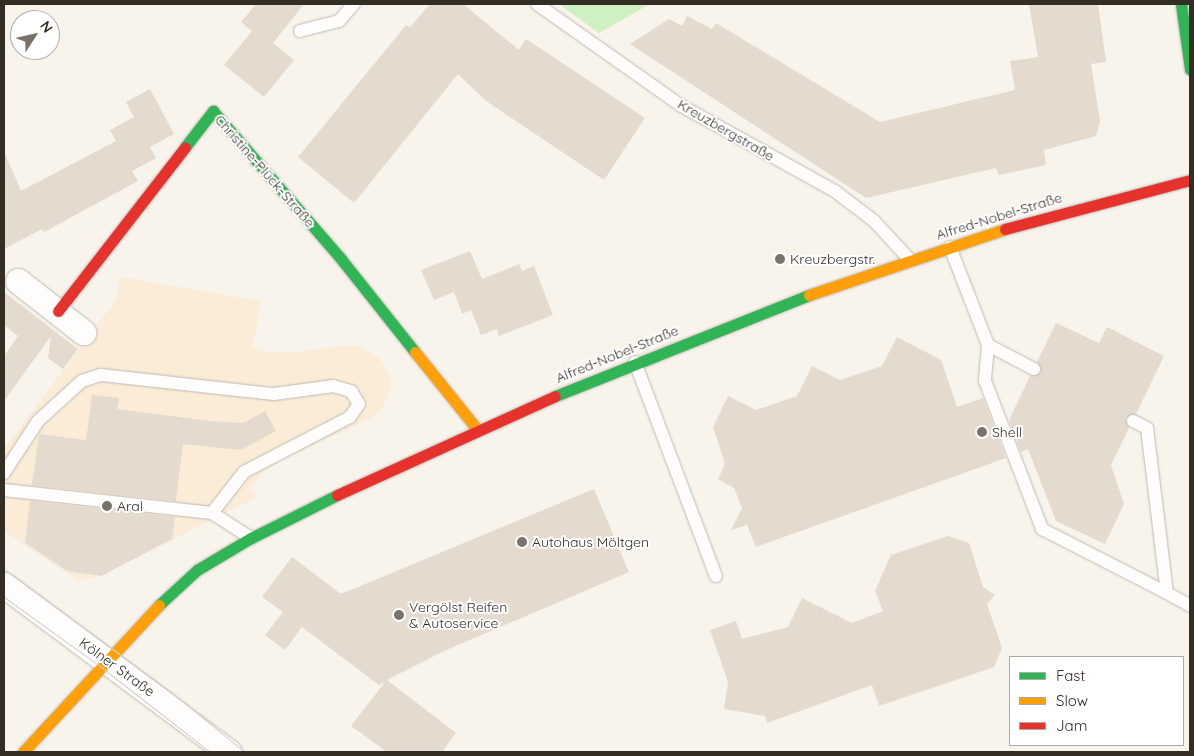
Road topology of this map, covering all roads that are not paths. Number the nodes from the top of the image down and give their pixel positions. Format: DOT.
graph roads {
  1 [pos="354,4"];
  2 [pos="537,4"];
  3 [pos="1181,4"];
  4 [pos="300,31"];
  5 [pos="1190,69"];
  6 [pos="1190,180"];
  7 [pos="950,247"];
  8 [pos="911,261"];
  9 [pos="18,281"];
  10 [pos="58,312"];
  11 [pos="83,332"];
  12 [pos="988,345"];
  13 [pos="635,362"];
  14 [pos="1034,369"];
  15 [pos="1132,421"];
  16 [pos="476,429"];
  17 [pos="4,473"];
  18 [pos="4,490"];
  19 [pos="212,513"];
  20 [pos="251,538"];
  21 [pos="716,576"];
  22 [pos="4,585"];
  23 [pos="1167,593"];
  24 [pos="1190,606"];
  25 [pos="108,659"];
  26 [pos="23,752"];
  27 [pos="229,752"];
  1 -- 4 [label="lane"];
  2 -- 8 [label="lane, Kreuzbergstraße"];
  3 -- 5 [label="street"];
  6 -- 7 [label="street, Alfred-Nobel-Straße"];
  7 -- 8 [label="street, Alfred-Nobel-Straße"];
  7 -- 12 [label="lane"];
  8 -- 13 [label="street, Alfred-Nobel-Straße"];
  9 -- 10 [label="street"];
  10 -- 11 [label="street"];
  10 -- 16 [label="street, Christine-Plück-Straße"];
  12 -- 14 [label="lane"];
  12 -- 23 [label="lane"];
  13 -- 16 [label="street, Alfred-Nobel-Straße"];
  13 -- 21 [label="lane"];
  15 -- 23 [label="lane"];
  16 -- 20 [label="street, Alfred-Nobel-Straße"];
  17 -- 19 [label="lane"];
  18 -- 19 [label="lane"];
  19 -- 20 [label="lane"];
  20 -- 25 [label="street, Alfred-Nobel-Straße"];
  22 -- 25 [label="street, Kölner Straße"];
  23 -- 24 [label="lane"];
  25 -- 26 [label="street, Alfred-Nobel-Straße"];
  25 -- 27 [label="street, Kölner Straße"];
}
